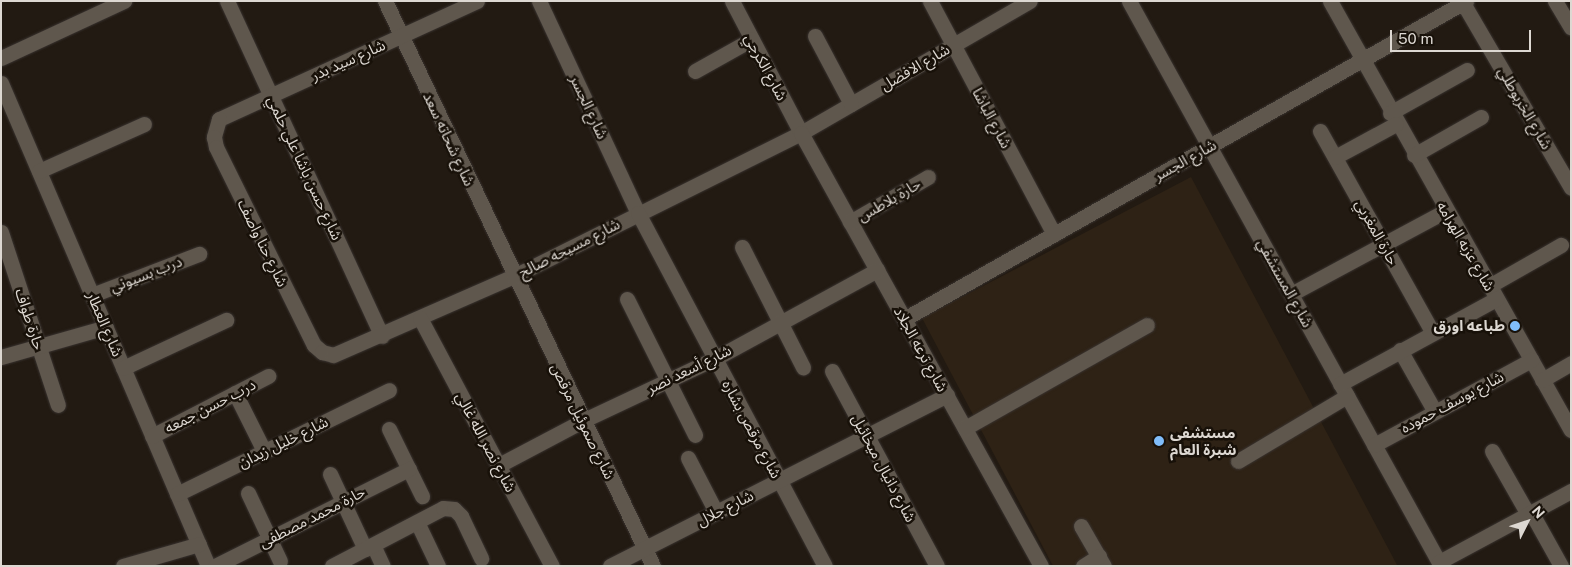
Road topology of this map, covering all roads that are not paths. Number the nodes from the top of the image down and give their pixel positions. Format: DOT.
graph roads {
  1 [pos="124,1"];
  2 [pos="227,1"];
  3 [pos="385,1"];
  4 [pos="477,1"];
  5 [pos="539,1"];
  6 [pos="732,1"];
  7 [pos="930,1"];
  8 [pos="1030,1"];
  9 [pos="1129,1"];
  10 [pos="1330,1"];
  11 [pos="1555,1"];
  12 [pos="1465,2"];
  13 [pos="1571,28"];
  14 [pos="401,36"];
  15 [pos="815,36"];
  16 [pos="752,39"];
  17 [pos="953,45"];
  18 [pos="1,58"];
  19 [pos="1361,61"];
  20 [pos="1467,70"];
  21 [pos="695,71"];
  22 [pos="1,83"];
  23 [pos="271,95"];
  24 [pos="851,104"];
  25 [pos="1481,117"];
  26 [pos="1393,118"];
  27 [pos="219,119"];
  28 [pos="144,124"];
  29 [pos="1320,131"];
  30 [pos="801,132"];
  31 [pos="1210,147"];
  32 [pos="1414,155"];
  33 [pos="1335,157"];
  34 [pos="39,171"];
  35 [pos="928,177"];
  36 [pos="1571,188"];
  37 [pos="1445,211"];
  38 [pos="638,213"];
  39 [pos="850,222"];
  40 [pos="1,232"];
  41 [pos="1054,234"];
  42 [pos="1384,244"];
  43 [pos="1561,245"];
  44 [pos="742,247"];
  45 [pos="199,254"];
  46 [pos="877,270"];
  47 [pos="514,276"];
  48 [pos="1493,292"];
  49 [pos="1291,294"];
  50 [pos="92,295"];
  51 [pos="626,299"];
  52 [pos="420,318"];
  53 [pos="904,318"];
  54 [pos="226,320"];
  55 [pos="781,322"];
  56 [pos="1147,325"];
  57 [pos="106,327"];
  58 [pos="1434,333"];
  59 [pos="382,336"];
  60 [pos="39,347"];
  61 [pos="1400,350"];
  62 [pos="332,355"];
  63 [pos="1,357"];
  64 [pos="714,359"];
  65 [pos="1531,360"];
  66 [pos="1571,363"];
  67 [pos="123,368"];
  68 [pos="804,368"];
  69 [pos="832,371"];
  70 [pos="268,376"];
  71 [pos="667,380"];
  72 [pos="1542,380"];
  73 [pos="389,390"];
  74 [pos="1344,390"];
  75 [pos="235,393"];
  76 [pos="947,395"];
  77 [pos="58,405"];
  78 [pos="1434,410"];
  79 [pos="582,421"];
  80 [pos="1569,424"];
  81 [pos="965,428"];
  82 [pos="390,429"];
  83 [pos="695,435"];
  84 [pos="867,435"];
  85 [pos="152,436"];
  86 [pos="1374,445"];
  87 [pos="264,451"];
  88 [pos="1492,451"];
  89 [pos="688,458"];
  90 [pos="1238,461"];
  91 [pos="499,465"];
  92 [pos="408,469"];
  93 [pos="330,474"];
  94 [pos="779,480"];
  95 [pos="1571,491"];
  96 [pos="248,493"];
  97 [pos="177,494"];
  98 [pos="422,496"];
  99 [pos="343,502"];
  100 [pos="716,512"];
  101 [pos="1530,513"];
  102 [pos="417,522"];
  103 [pos="1081,526"];
  104 [pos="270,538"];
  105 [pos="199,544"];
  106 [pos="369,547"];
  107 [pos="645,549"];
  108 [pos="481,558"];
  109 [pos="280,561"];
  110 [pos="1102,561"];
  111 [pos="1440,564"];
  112 [pos="334,565"];
  113 [pos="123,566"];
  114 [pos="208,566"];
  115 [pos="215,566"];
  116 [pos="383,566"];
  117 [pos="438,566"];
  118 [pos="552,566"];
  119 [pos="610,566"];
  120 [pos="653,566"];
  121 [pos="825,566"];
  122 [pos="937,566"];
  123 [pos="1041,566"];
  124 [pos="1083,566"];
  125 [pos="1561,566"];
  1 -- 18 [label="street"];
  2 -- 23 [label="street, شارع حسن باشا علي حلمي"];
  3 -- 14 [label="street, شارع شحاته سعد"];
  4 -- 14 [label="street, شارع سيد بدر"];
  5 -- 38 [label="street, شارع الجسر"];
  6 -- 16 [label="street, شارع الكرجي"];
  7 -- 17 [label="street, شارع الباشا"];
  8 -- 17 [label="street, شارع الافضل"];
  9 -- 31 [label="street, شارع المستشفي"];
  10 -- 19 [label="street, شارع عزبه الهرامه"];
  11 -- 13 [label="street"];
  12 -- 19 [label="street, شارع الجسر"];
  12 -- 36 [label="street, شارع الخربوطلي"];
  14 -- 23 [label="street, شارع سيد بدر"];
  14 -- 47 [label="street, شارع شحاته سعد"];
  15 -- 24 [label="street"];
  16 -- 21 [label="street"];
  16 -- 30 [label="street, شارع الكرجي"];
  17 -- 24 [label="street, شارع الافضل"];
  17 -- 41 [label="street, شارع الباشا"];
  19 -- 26 [label="street, شارع عزبه الهرامه"];
  19 -- 31 [label="street, شارع الجسر"];
  20 -- 26 [label="street"];
  22 -- 34 [label="street, شارع العطار"];
  23 -- 27 [label="street, شارع سيد بدر"];
  23 -- 59 [label="street, شارع حسن باشا علي حلمي"];
  24 -- 30 [label="street, شارع الافضل"];
  25 -- 32 [label="street"];
  26 -- 32 [label="street, شارع عزبه الهرامه"];
  26 -- 33 [label="street"];
  27 -- 62 [label="street, شارع حنا واصف"];
  28 -- 34 [label="street"];
  29 -- 33 [label="street, حارة المغربي"];
  30 -- 38 [label="street, شارع مسيحه صالح"];
  30 -- 39 [label="street, شارع ترعه الجلاد"];
  31 -- 41 [label="street, شارع الجسر"];
  31 -- 49 [label="street, شارع المستشفي"];
  32 -- 37 [label="street, شارع عزبه الهرامه"];
  33 -- 42 [label="street, حارة المغربي"];
  34 -- 50 [label="street, شارع العطار"];
  35 -- 39 [label="street, حارة بلاطس"];
  37 -- 42 [label="street"];
  37 -- 48 [label="street, شارع عزبه الهرامه"];
  38 -- 47 [label="street, شارع مسيحه صالح"];
  38 -- 64 [label="street, شارع مرقص بشاره"];
  39 -- 46 [label="street, شارع ترعه الجلاد"];
  40 -- 60 [label="street, حارة طواف"];
  41 -- 53 [label="street, شارع الجسر"];
  42 -- 49 [label="street"];
  42 -- 58 [label="street, حارة المغربي"];
  43 -- 48 [label="street"];
  44 -- 55 [label="street"];
  45 -- 50 [label="street, درب بسيوني"];
  46 -- 53 [label="street, شارع ترعه الجلاد"];
  46 -- 55 [label="street, شارع أسعد نصر"];
  47 -- 52 [label="street, شارع مسيحه صالح"];
  47 -- 79 [label="street, شارع صموئيل مرقص"];
  48 -- 58 [label="street"];
  48 -- 65 [label="street, شارع عزبه الهرامه"];
  49 -- 74 [label="street, شارع المستشفي"];
  50 -- 57 [label="street, شارع العطار"];
  51 -- 71 [label="street"];
  52 -- 59 [label="street, شارع مسيحه صالح"];
  52 -- 91 [label="street, شارع نصر الله غالي"];
  53 -- 76 [label="street, شارع ترعه الجلاد"];
  54 -- 67 [label="street"];
  55 -- 64 [label="street, شارع أسعد نصر"];
  55 -- 68 [label="street"];
  56 -- 81 [label="street"];
  57 -- 60 [label="street"];
  57 -- 67 [label="street, شارع العطار"];
  58 -- 61 [label="street"];
  59 -- 62 [label="street, شارع مسيحه صالح"];
  60 -- 63 [label="street"];
  60 -- 77 [label="street, حارة طواف"];
  61 -- 74 [label="street"];
  61 -- 78 [label="street"];
  64 -- 71 [label="street, شارع أسعد نصر"];
  64 -- 94 [label="street, شارع مرقص بشاره"];
  65 -- 72 [label="street, شارع عزبه الهرامه"];
  65 -- 78 [label="street, شارع يوسف حموده"];
  66 -- 72 [label="street"];
  67 -- 85 [label="street, شارع العطار"];
  69 -- 84 [label="street, شارع دانيال ميخائيل"];
  70 -- 75 [label="street, درب حسن جمعه"];
  71 -- 79 [label="street, شارع أسعد نصر"];
  71 -- 83 [label="street"];
  72 -- 80 [label="street, شارع عزبه الهرامه"];
  73 -- 87 [label="street, شارع خليل زيدان"];
  74 -- 86 [label="street, شارع المستشفي"];
  74 -- 90 [label="street"];
  75 -- 85 [label="street, درب حسن جمعه"];
  75 -- 87 [label="street"];
  76 -- 81 [label="street, شارع ترعه الجلاد"];
  76 -- 84 [label="street, شارع جلال"];
  78 -- 86 [label="street, شارع يوسف حموده"];
  79 -- 91 [label="street, شارع أسعد نصر"];
  79 -- 107 [label="street, شارع صموئيل مرقص"];
  81 -- 123 [label="street, شارع ترعه الجلاد"];
  82 -- 92 [label="street"];
  84 -- 94 [label="street, شارع جلال"];
  84 -- 122 [label="street, شارع دانيال ميخائيل"];
  85 -- 97 [label="street, شارع العطار"];
  86 -- 111 [label="street, شارع المستشفي"];
  87 -- 97 [label="street, شارع خليل زيدان"];
  88 -- 101 [label="street"];
  89 -- 100 [label="street"];
  91 -- 118 [label="street, شارع نصر الله غالي"];
  92 -- 98 [label="street"];
  92 -- 99 [label="street, حارة محمد مصطفى"];
  93 -- 99 [label="street"];
  94 -- 100 [label="street, شارع جلال"];
  94 -- 121 [label="street, شارع مرقص بشاره"];
  95 -- 101 [label="street"];
  96 -- 104 [label="street"];
  97 -- 105 [label="street, شارع العطار"];
  99 -- 104 [label="street, حارة محمد مصطفى"];
  99 -- 106 [label="street"];
  100 -- 107 [label="street, شارع جلال"];
  101 -- 111 [label="street"];
  101 -- 125 [label="street"];
  102 -- 106 [label="street"];
  102 -- 108 [label="street"];
  102 -- 117 [label="street"];
  103 -- 110 [label="street"];
  104 -- 109 [label="street"];
  104 -- 115 [label="street, حارة محمد مصطفى"];
  105 -- 113 [label="street"];
  105 -- 114 [label="street, شارع العطار"];
  106 -- 112 [label="street"];
  106 -- 116 [label="street"];
  107 -- 119 [label="street, شارع جلال"];
  107 -- 120 [label="street, شارع صموئيل مرقص"];
  110 -- 124 [label="street"];
}
